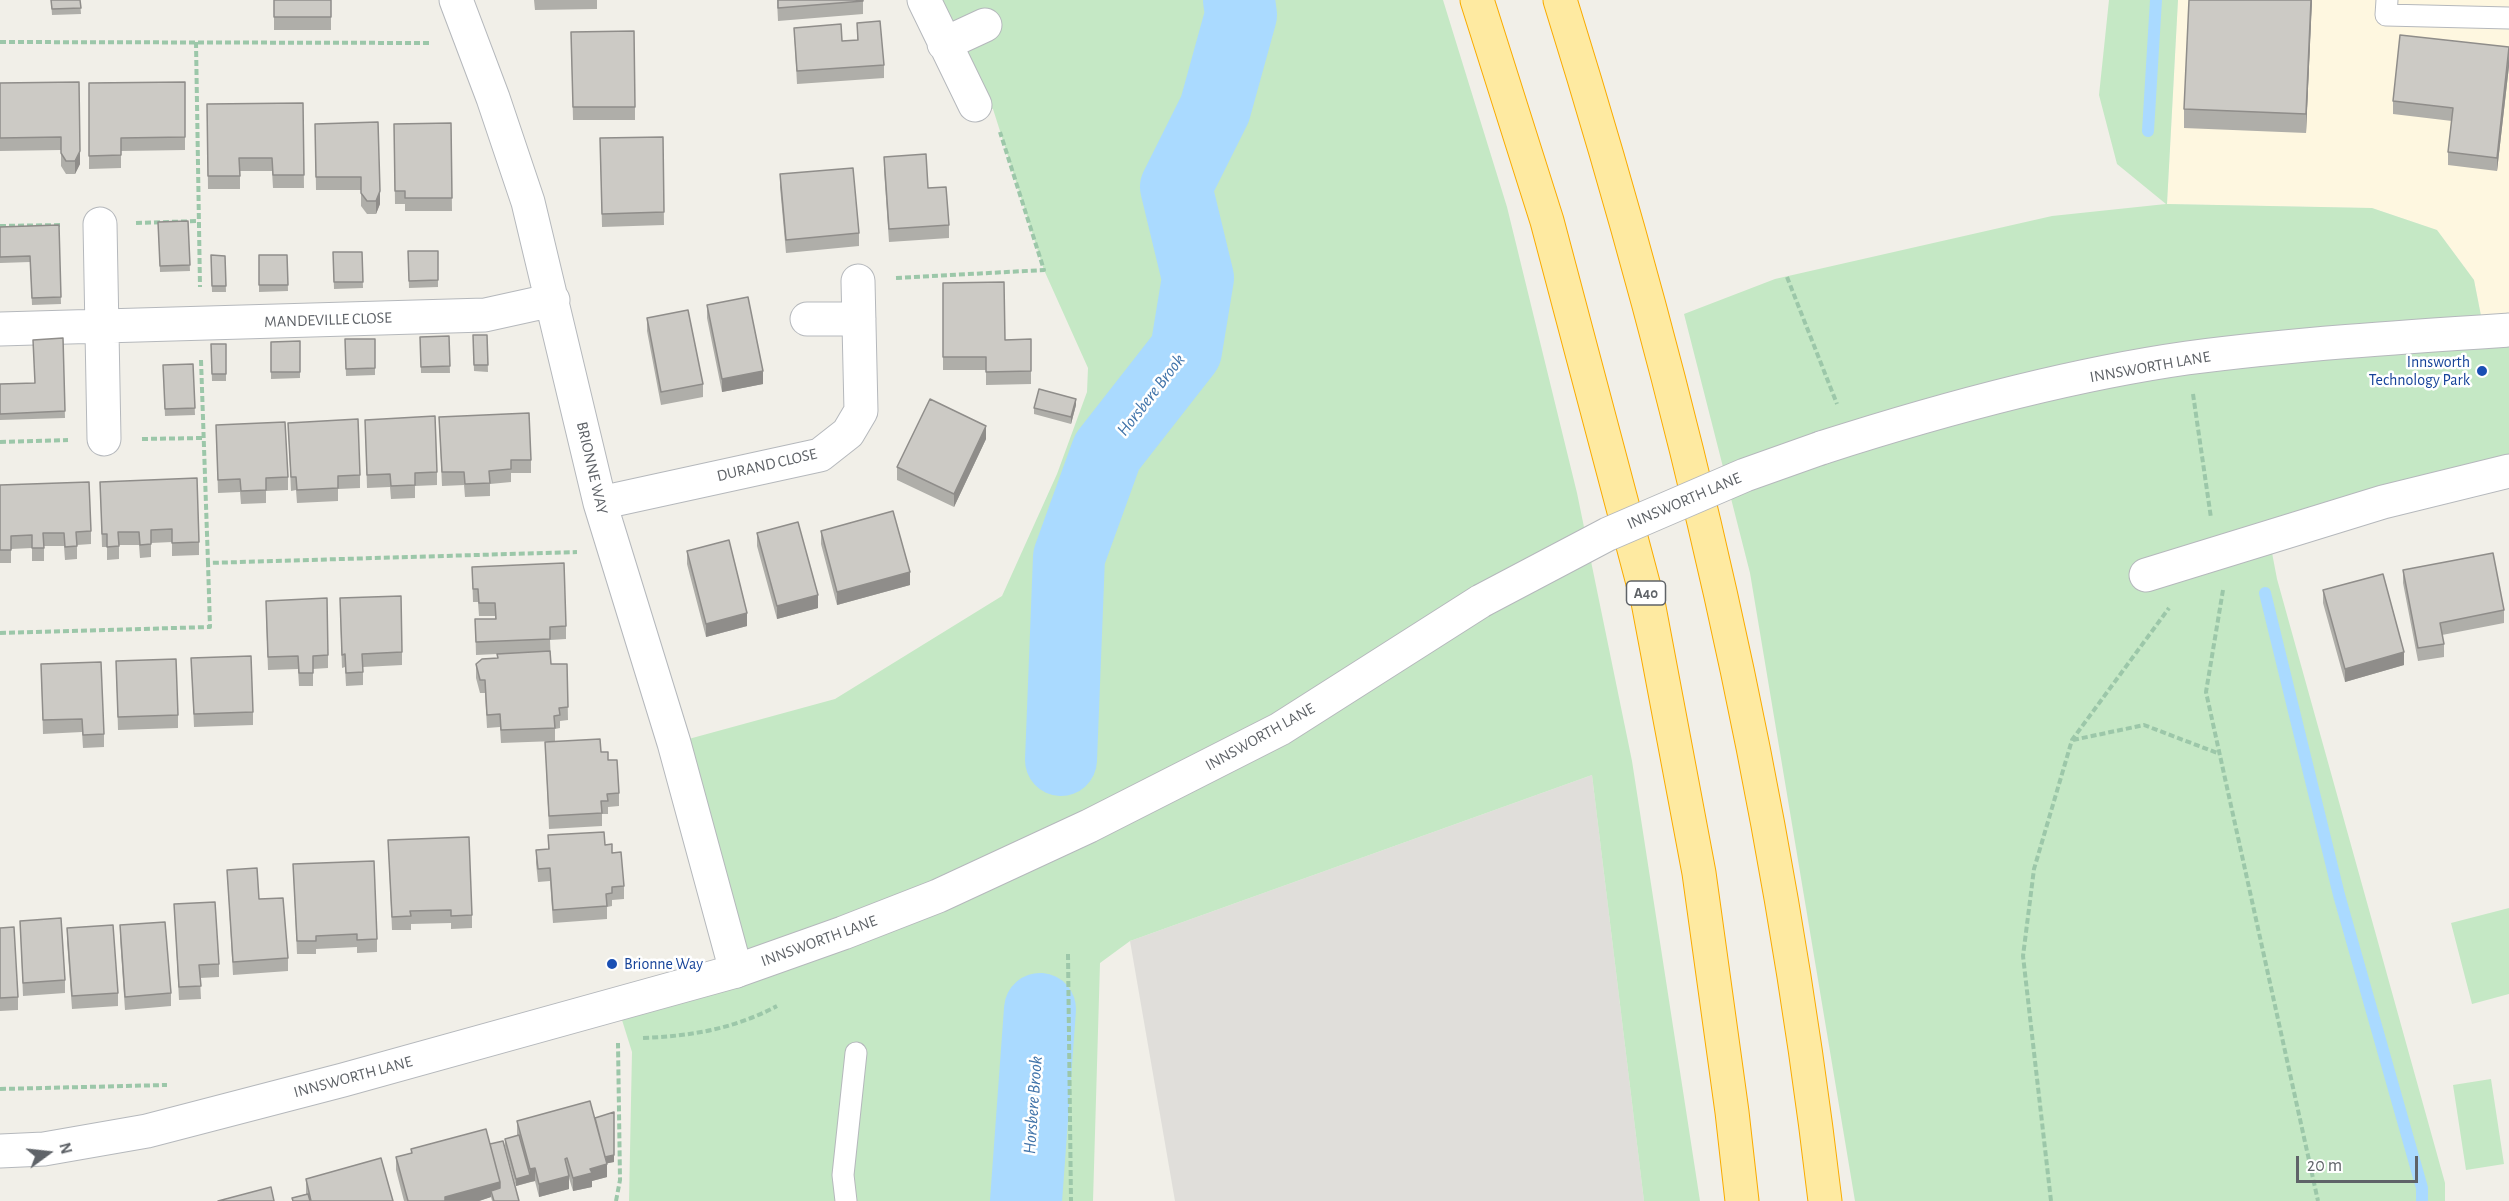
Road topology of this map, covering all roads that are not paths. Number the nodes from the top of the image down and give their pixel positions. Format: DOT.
graph roads {
  1 [pos="456,0"];
  2 [pos="924,0"];
  3 [pos="1477,0"];
  4 [pos="1560,0"];
  5 [pos="2387,0"];
  6 [pos="2509,18"];
  7 [pos="985,26"];
  8 [pos="944,44"];
  9 [pos="975,105"];
  10 [pos="100,224"];
  11 [pos="858,281"];
  12 [pos="553,300"];
  13 [pos="807,319"];
  14 [pos="859,319"];
  15 [pos="101,327"];
  16 [pos="0,329"];
  17 [pos="2509,330"];
  18 [pos="104,440"];
  19 [pos="2509,471"];
  20 [pos="600,503"];
  21 [pos="2146,575"];
  22 [pos="736,971"];
  23 [pos="856,1053"];
  24 [pos="0,1151"];
  25 [pos="846,1201"];
  26 [pos="1742,1201"];
  27 [pos="1825,1201"];
  1 -- 12 [label="street, BRIONNE WAY"];
  2 -- 8 [label="street"];
  3 -- 26 [label="highway, A40"];
  4 -- 27 [label="highway"];
  5 -- 6 [label="lane"];
  7 -- 8 [label="street"];
  8 -- 9 [label="street"];
  10 -- 15 [label="street"];
  11 -- 14 [label="street, DURAND CLOSE"];
  12 -- 15 [label="street, MANDEVILLE CLOSE"];
  12 -- 20 [label="street, BRIONNE WAY"];
  13 -- 14 [label="street"];
  14 -- 20 [label="street, DURAND CLOSE"];
  15 -- 16 [label="street, MANDEVILLE CLOSE"];
  15 -- 18 [label="street"];
  17 -- 22 [label="street, INNSWORTH LANE, bridge"];
  19 -- 21 [label="street"];
  20 -- 22 [label="street, BRIONNE WAY"];
  22 -- 24 [label="street, INNSWORTH LANE"];
  23 -- 25 [label="lane"];
}
